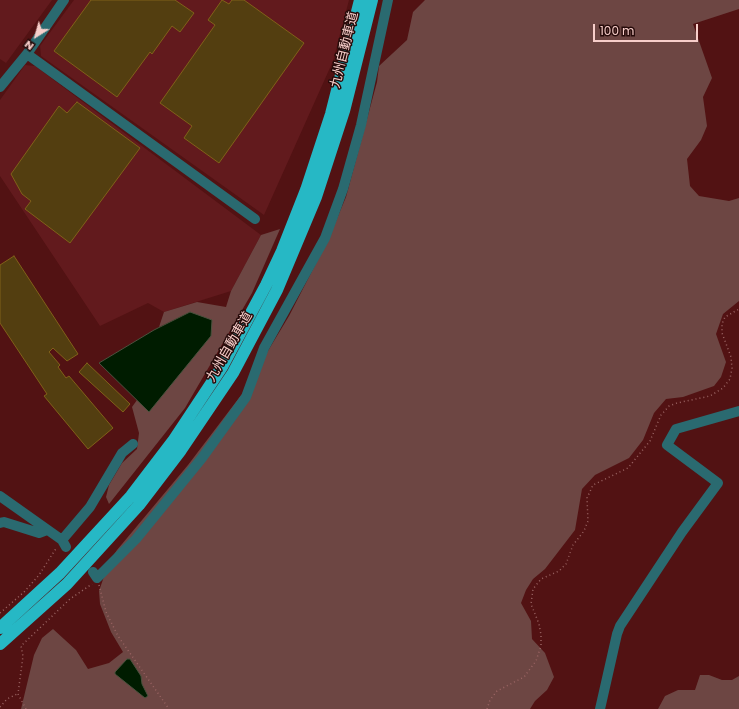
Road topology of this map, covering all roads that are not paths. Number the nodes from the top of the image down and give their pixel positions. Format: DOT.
graph roads {
  1 [pos="64,0"];
  2 [pos="360,0"];
  3 [pos="372,0"];
  4 [pos="388,0"];
  5 [pos="27,54"];
  6 [pos="0,87"];
  7 [pos="255,219"];
  8 [pos="739,411"];
  9 [pos="133,444"];
  10 [pos="0,496"];
  11 [pos="0,523"];
  12 [pos="47,530"];
  13 [pos="95,575"];
  14 [pos="0,628"];
  15 [pos="0,644"];
  16 [pos="600,709"];
  1 -- 5 [label="street"];
  2 -- 14 [label="highway, 九州自動車道"];
  3 -- 15 [label="highway, 九州自動車道"];
  4 -- 13 [label="street"];
  5 -- 6 [label="street"];
  5 -- 7 [label="street"];
  8 -- 16 [label="street"];
  9 -- 12 [label="street"];
  10 -- 12 [label="street"];
  11 -- 12 [label="street"];
}
